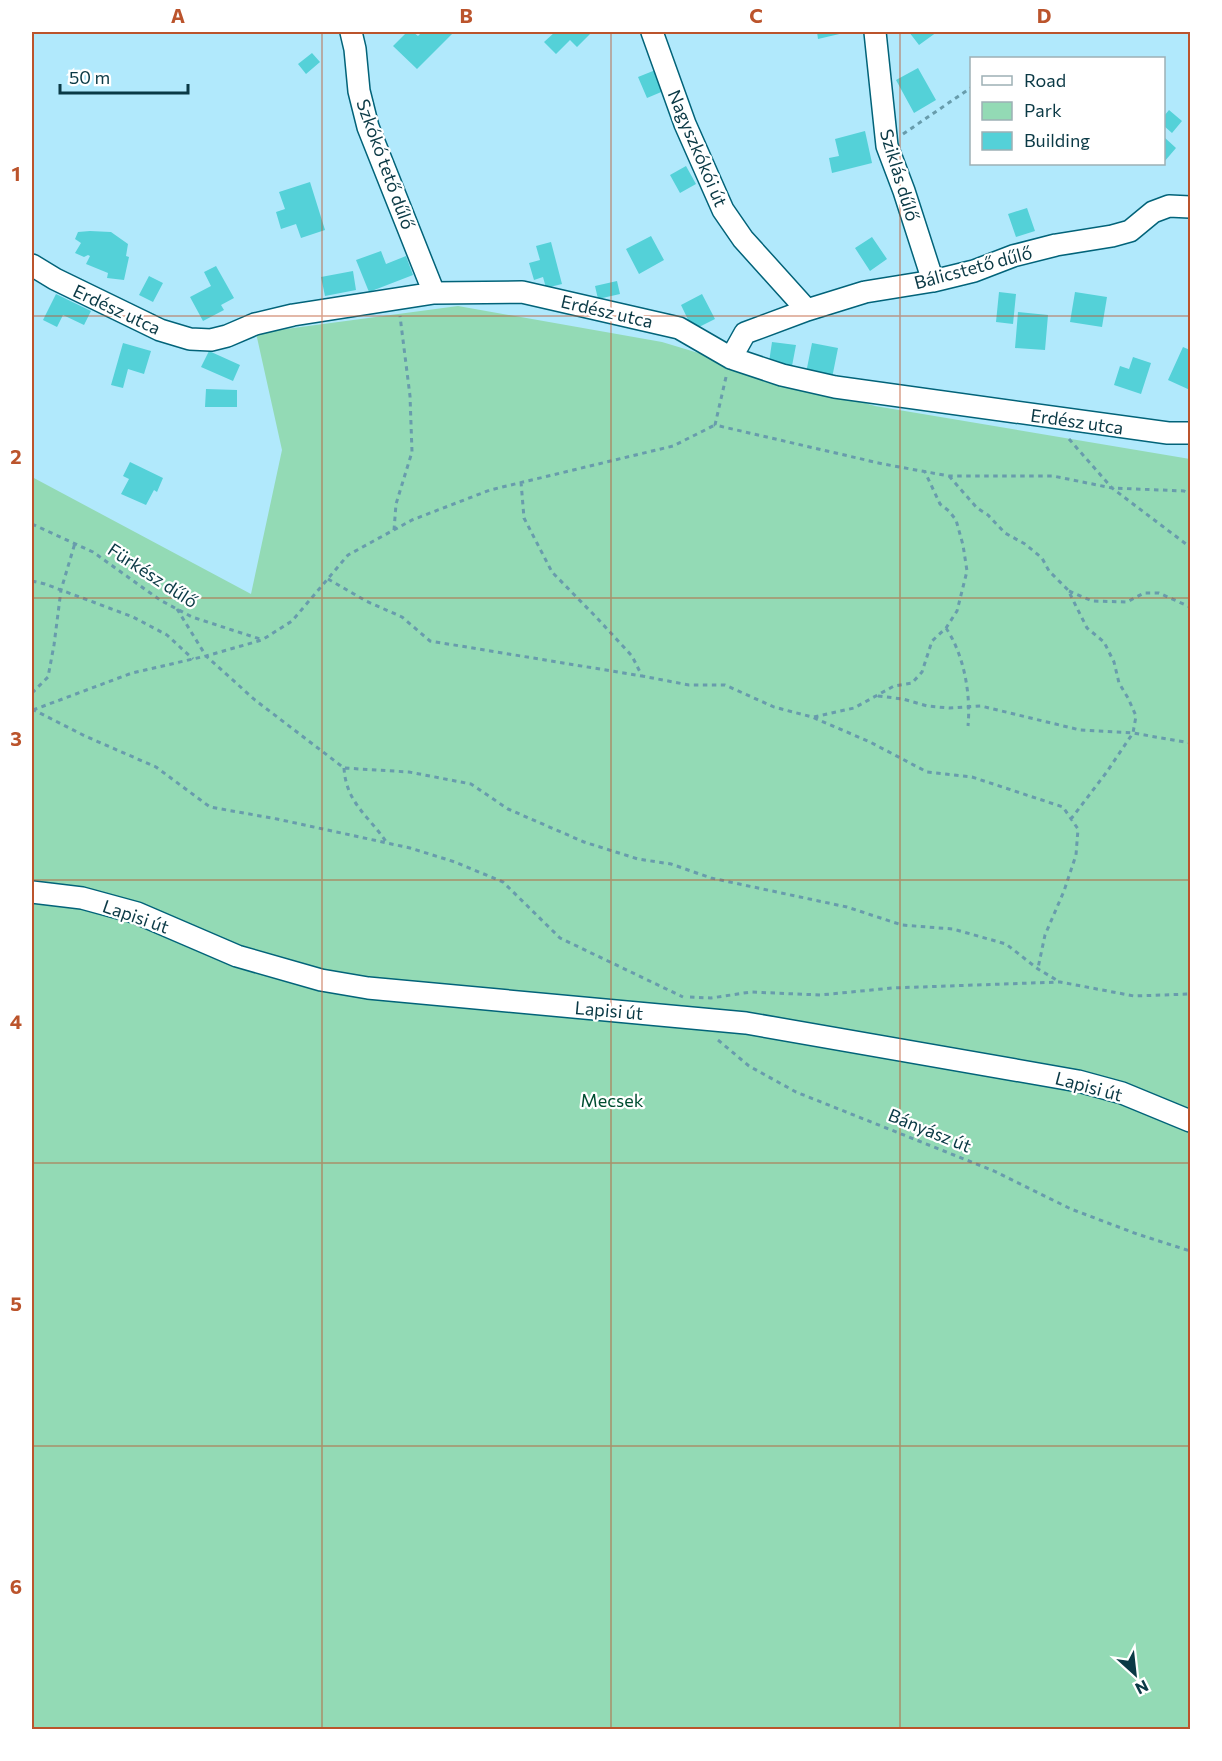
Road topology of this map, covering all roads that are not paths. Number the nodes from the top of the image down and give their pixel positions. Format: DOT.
graph roads {
  1 [pos="351,32"];
  2 [pos="652,32"];
  3 [pos="875,32"];
  4 [pos="1191,207"];
  5 [pos="32,265"];
  6 [pos="933,281"];
  7 [pos="434,294"];
  8 [pos="807,310"];
  9 [pos="732,358"];
  10 [pos="1191,433"];
  11 [pos="32,892"];
  12 [pos="1191,1121"];
  1 -- 7 [label="street, Szkókó tető dűlő"];
  2 -- 8 [label="street, Nagyszkókói út"];
  3 -- 6 [label="street, Sziklás dűlő"];
  4 -- 6 [label="street, Bálicstető dűlő"];
  5 -- 7 [label="street, Erdész utca"];
  6 -- 8 [label="street, Bálicstető dűlő"];
  7 -- 9 [label="street, Erdész utca"];
  8 -- 9 [label="street, Bálicstető dűlő"];
  9 -- 10 [label="street, Erdész utca"];
  11 -- 12 [label="street, Lapisi út"];
}
